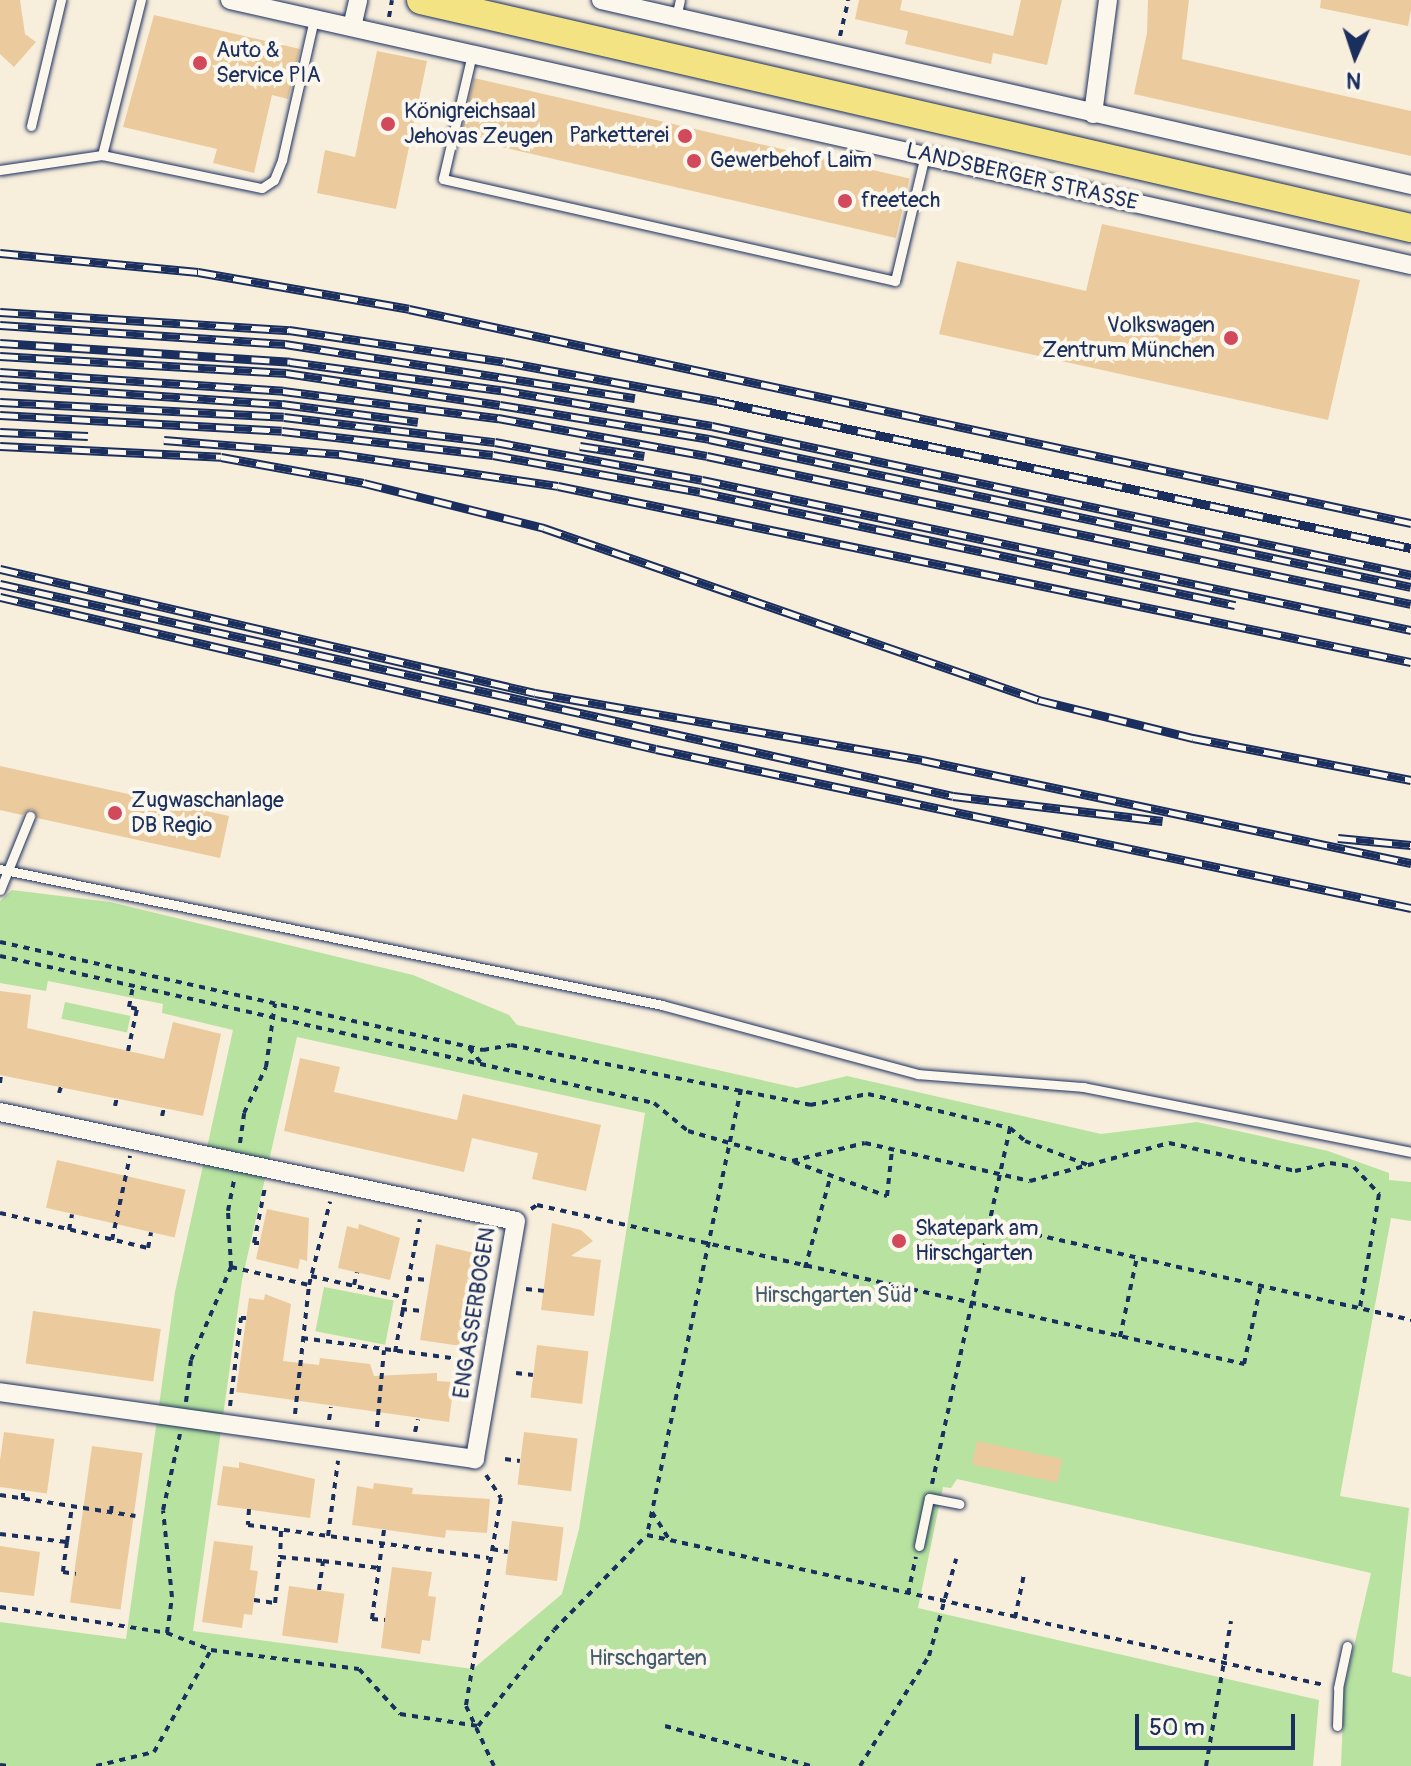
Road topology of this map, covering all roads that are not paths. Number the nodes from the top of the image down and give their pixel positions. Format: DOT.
graph roads {
  1 [pos="61,0"];
  2 [pos="141,0"];
  3 [pos="230,0"];
  4 [pos="358,0"];
  5 [pos="421,0"];
  6 [pos="601,0"];
  7 [pos="1108,0"];
  8 [pos="678,9"];
  9 [pos="314,19"];
  10 [pos="352,27"];
  11 [pos="472,54"];
  12 [pos="1093,114"];
  13 [pos="31,126"];
  14 [pos="1023,137"];
  15 [pos="102,155"];
  16 [pos="925,155"];
  17 [pos="0,170"];
  18 [pos="1013,175"];
  19 [pos="1411,185"];
  20 [pos="1411,228"];
  21 [pos="1411,265"];
  22 [pos="30,816"];
  23 [pos="0,869"];
  24 [pos="11,873"];
  25 [pos="0,890"];
  26 [pos="0,1112"];
  27 [pos="1411,1152"];
  28 [pos="0,1392"];
  29 [pos="959,1504"];
  30 [pos="919,1546"];
  31 [pos="1347,1646"];
  32 [pos="1337,1726"];
  1 -- 13 [label="lane"];
  2 -- 15 [label="lane"];
  3 -- 9 [label="street, LANDSBERGER STRASSE"];
  4 -- 10 [label="street"];
  5 -- 14 [label="main road, LANDSBERGER STRASSE"];
  6 -- 8 [label="street"];
  7 -- 12 [label="street"];
  8 -- 12 [label="street"];
  9 -- 10 [label="street, LANDSBERGER STRASSE"];
  9 -- 15 [label="lane"];
  10 -- 11 [label="street, LANDSBERGER STRASSE"];
  11 -- 16 [label="street, LANDSBERGER STRASSE"];
  11 -- 16 [label="lane"];
  12 -- 19 [label="street"];
  14 -- 18 [label="street"];
  14 -- 20 [label="main road, LANDSBERGER STRASSE"];
  15 -- 17 [label="lane"];
  16 -- 18 [label="street, LANDSBERGER STRASSE"];
  18 -- 21 [label="street, LANDSBERGER STRASSE"];
  22 -- 24 [label="lane"];
  23 -- 24 [label="lane"];
  24 -- 25 [label="lane"];
  24 -- 27 [label="lane"];
  26 -- 28 [label="street, ENGASSERBOGEN"];
  29 -- 30 [label="lane"];
  31 -- 32 [label="lane"];
}
